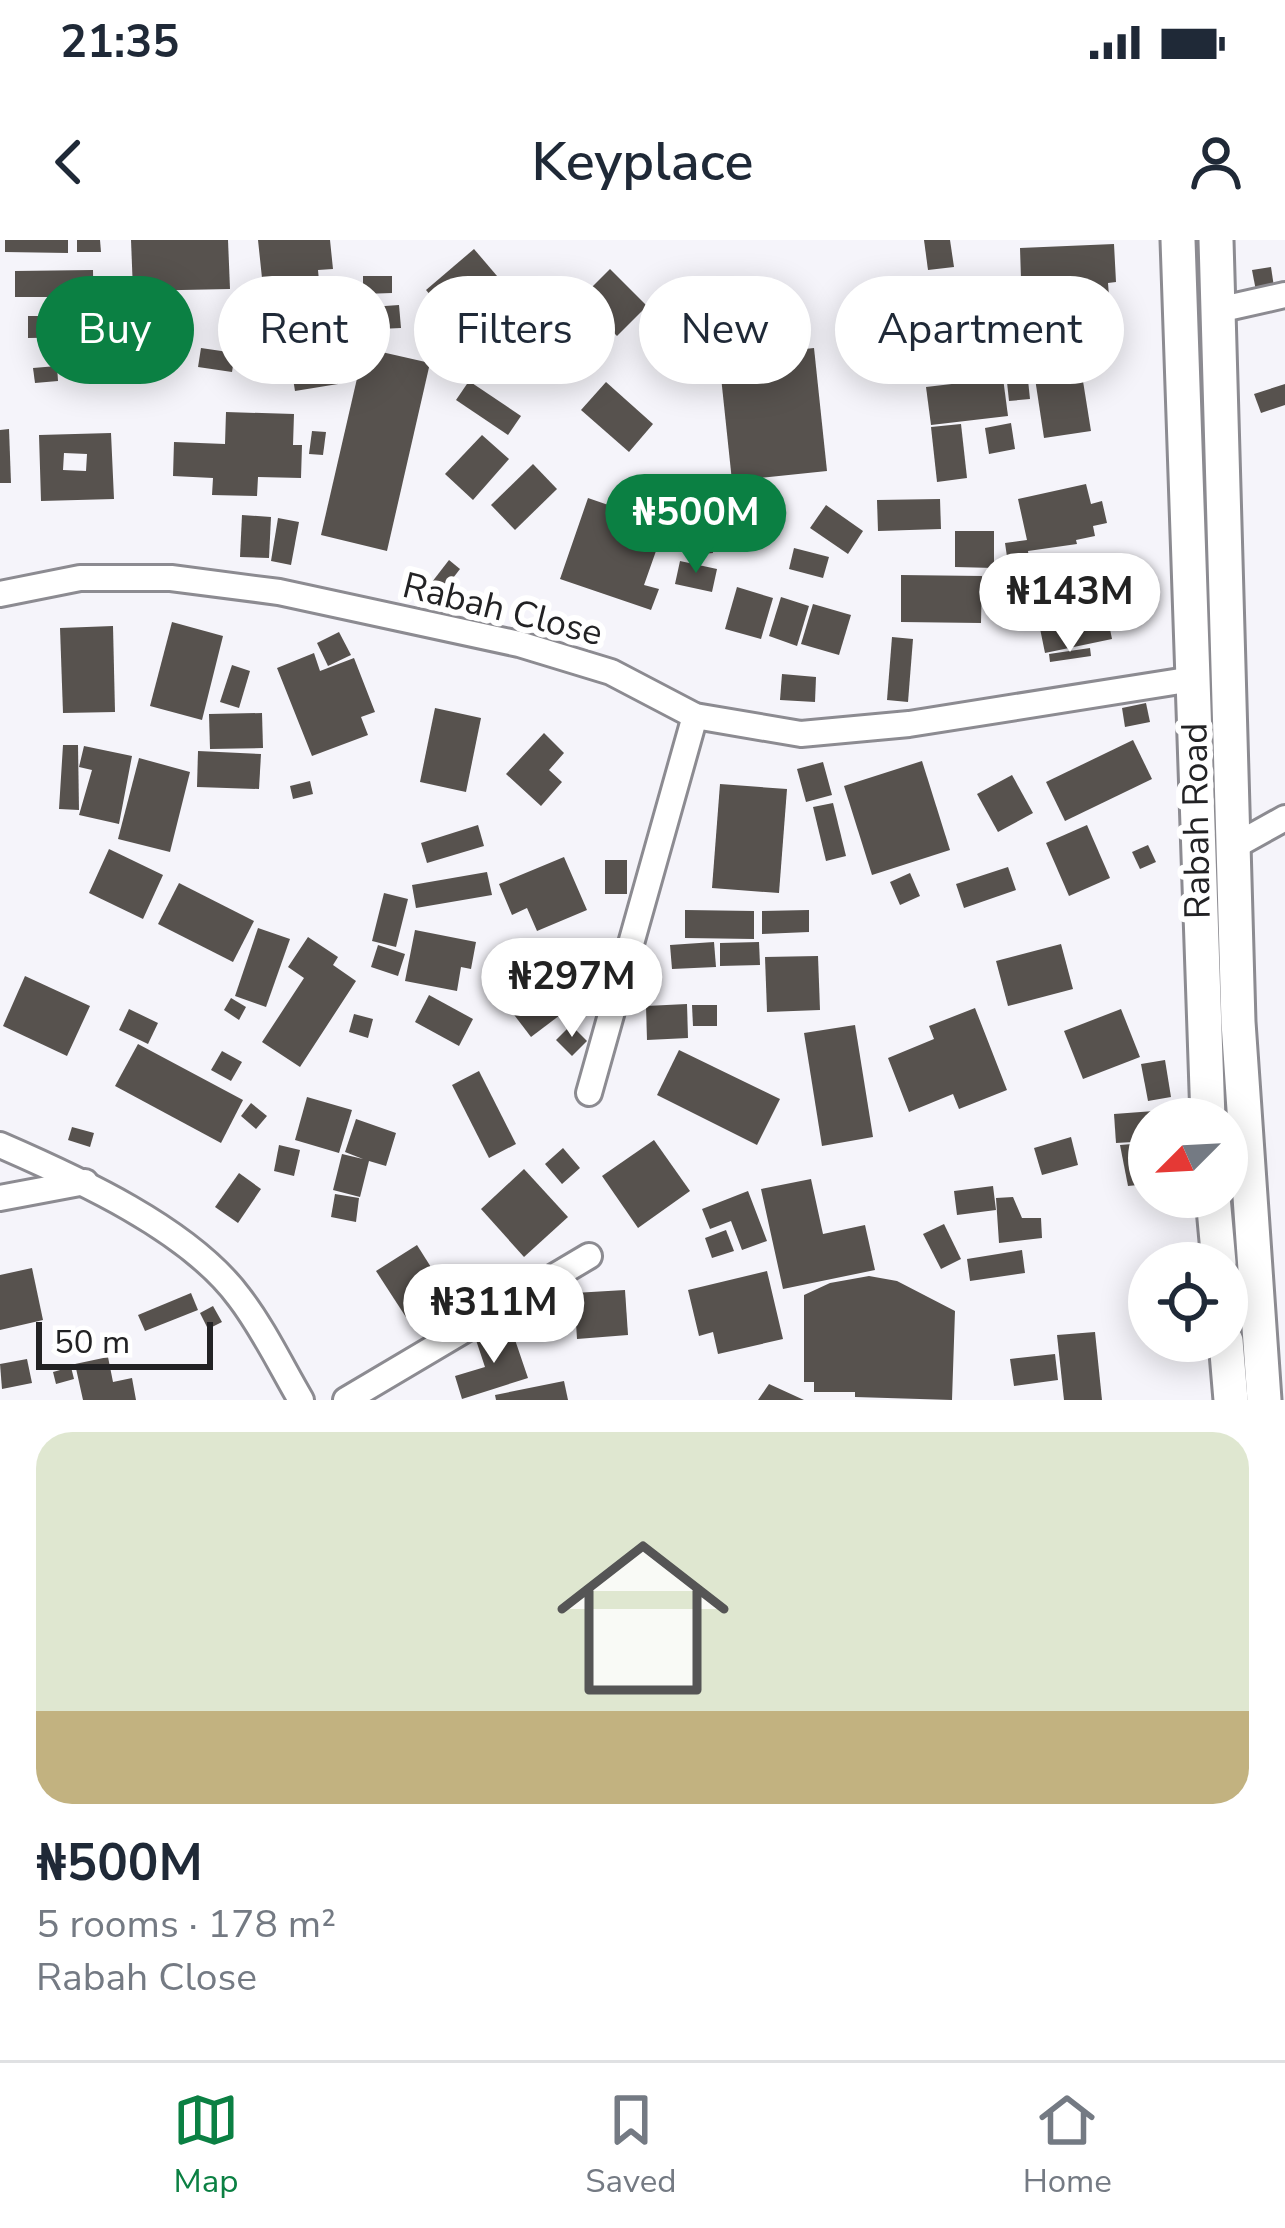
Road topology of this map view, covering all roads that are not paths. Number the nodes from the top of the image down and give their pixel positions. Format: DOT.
graph roads {
  1 [pos="1178,240"];
  2 [pos="1216,240"];
  3 [pos="1285,295"];
  4 [pos="1218,310"];
  5 [pos="0,594"];
  6 [pos="1193,679"];
  7 [pos="695,716"];
  8 [pos="1285,818"];
  9 [pos="1233,847"];
  10 [pos="590,1094"];
  11 [pos="1207,1098"];
  12 [pos="0,1145"];
  13 [pos="85,1182"];
  14 [pos="0,1198"];
  15 [pos="590,1256"];
  16 [pos="1228,1362"];
  17 [pos="301,1400"];
  18 [pos="346,1400"];
  19 [pos="1231,1400"];
  20 [pos="1264,1400"];
  1 -- 6 [label="main road, Rabah Road"];
  2 -- 4 [label="main road, Rabah Road"];
  3 -- 4 [label="street"];
  4 -- 9 [label="main road, Rabah Road"];
  5 -- 7 [label="street, Rabah Close"];
  6 -- 7 [label="street, Rabah Close"];
  6 -- 11 [label="main road, Rabah Road"];
  7 -- 10 [label="street"];
  8 -- 9 [label="street"];
  9 -- 20 [label="main road, Rabah Road"];
  12 -- 13 [label="street"];
  13 -- 14 [label="street"];
  13 -- 17 [label="street"];
  15 -- 18 [label="street"];
  16 -- 19 [label="main road"];
}
